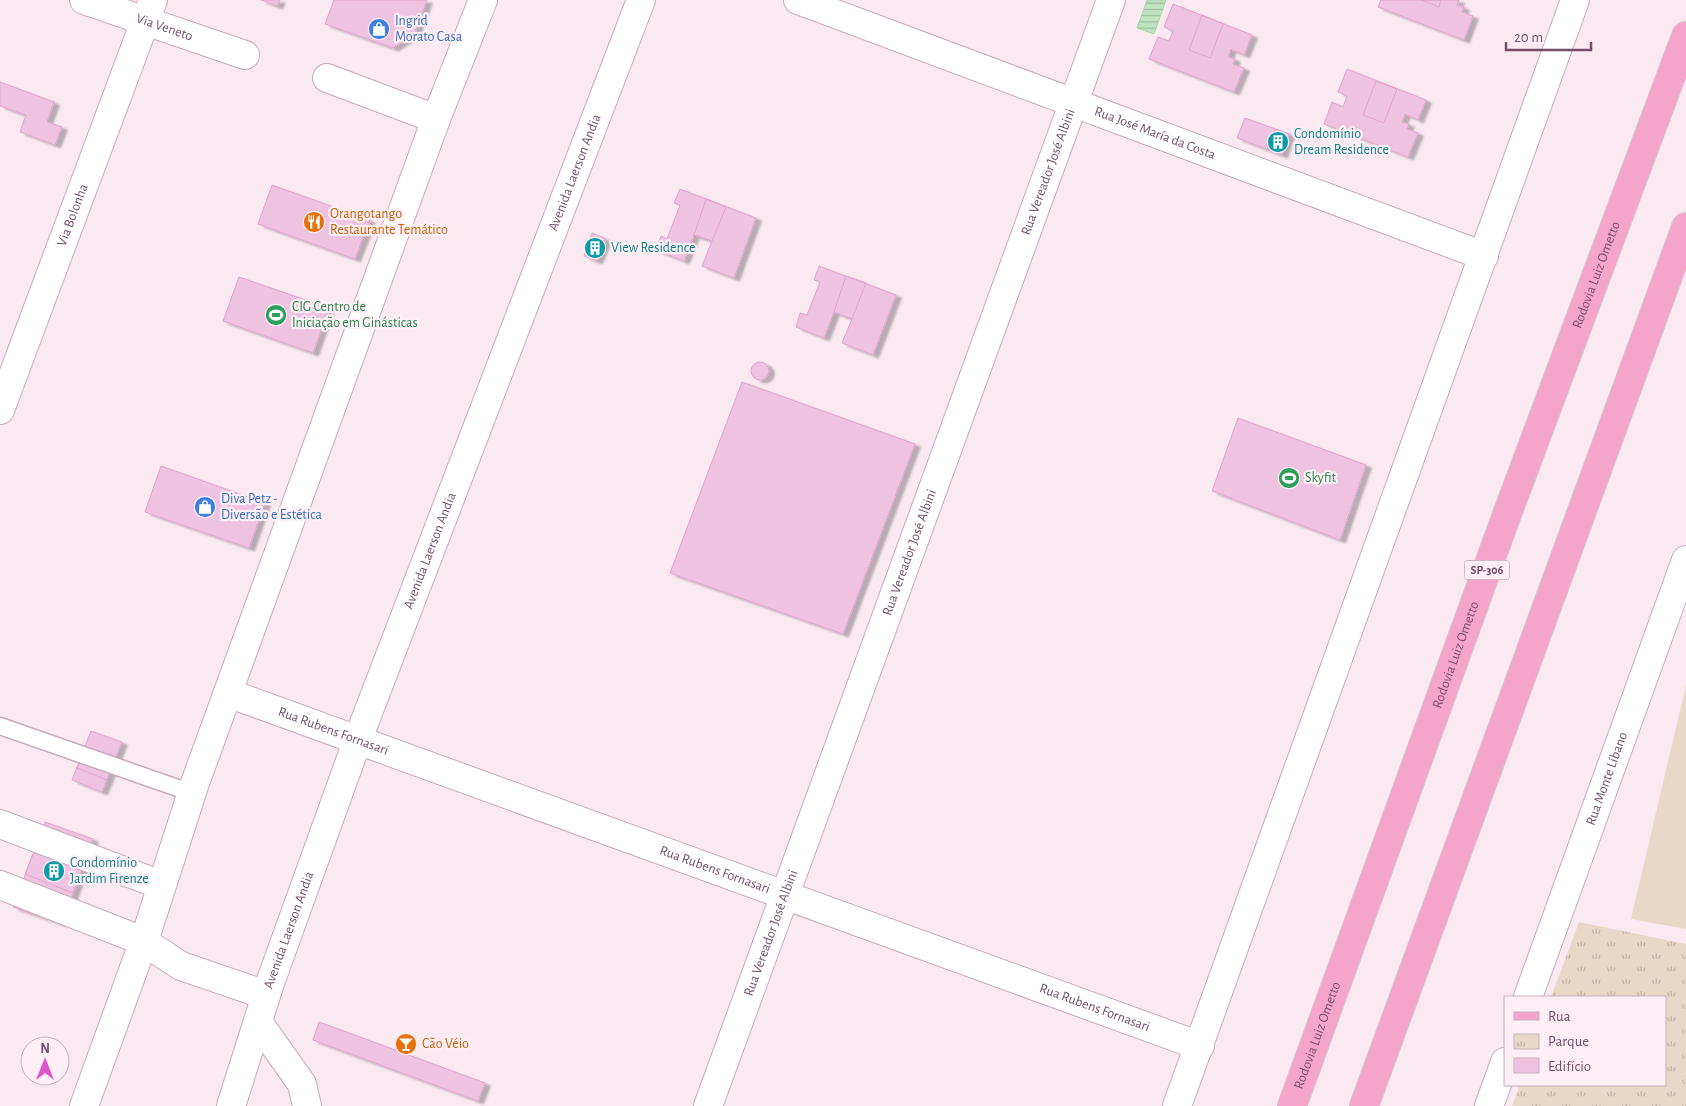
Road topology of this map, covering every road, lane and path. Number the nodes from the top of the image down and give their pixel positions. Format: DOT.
graph roads {
  1 [pos="84,0"];
  2 [pos="483,0"];
  3 [pos="641,0"];
  4 [pos="798,0"];
  5 [pos="1111,0"];
  6 [pos="1574,0"];
  7 [pos="149,11"];
  8 [pos="1686,36"];
  9 [pos="245,55"];
  10 [pos="327,78"];
  11 [pos="1072,104"];
  12 [pos="436,119"];
  13 [pos="1686,227"];
  14 [pos="1484,256"];
  15 [pos="0,410"];
  16 [pos="1686,560"];
  17 [pos="1680,595"];
  18 [pos="228,693"];
  19 [pos="0,726"];
  20 [pos="358,740"];
  21 [pos="192,793"];
  22 [pos="0,824"];
  23 [pos="0,885"];
  24 [pos="161,885"];
  25 [pos="785,895"];
  26 [pos="143,941"];
  27 [pos="266,995"];
  28 [pos="1528,996"];
  29 [pos="258,1022"];
  30 [pos="1200,1046"];
  31 [pos="1504,1065"];
  32 [pos="84,1106"];
  33 [pos="231,1106"];
  34 [pos="306,1106"];
  35 [pos="708,1106"];
  36 [pos="1177,1106"];
  37 [pos="1292,1106"];
  38 [pos="1364,1106"];
  39 [pos="1489,1106"];
  1 -- 7 [label="street, Via Veneto"];
  2 -- 12 [label="street"];
  3 -- 20 [label="street, Avenida Laerson Andia"];
  4 -- 11 [label="street, Rua José María da Costa"];
  5 -- 11 [label="street, Rua Vereador José Albini"];
  6 -- 14 [label="street"];
  7 -- 9 [label="street, Via Veneto"];
  7 -- 15 [label="street, Via Bolonha"];
  8 -- 37 [label="main road, Rodovia Luiz Ometto / SP-306"];
  10 -- 12 [label="street"];
  11 -- 14 [label="street, Rua José María da Costa"];
  11 -- 25 [label="street, Rua Vereador José Albini"];
  12 -- 18 [label="street"];
  13 -- 38 [label="main road"];
  14 -- 30 [label="street"];
  16 -- 17 [label="street, Rua Monte Líbano"];
  17 -- 28 [label="street, Rua Monte Líbano"];
  18 -- 20 [label="street, Rua Rubens Fornasari"];
  18 -- 21 [label="street"];
  19 -- 21 [label="lane"];
  20 -- 25 [label="street, Rua Rubens Fornasari"];
  20 -- 27 [label="street, Avenida Laerson Andia"];
  21 -- 24 [label="street"];
  22 -- 24 [label="street"];
  23 -- 26 [label="street"];
  24 -- 26 [label="street"];
  25 -- 30 [label="street, Rua Rubens Fornasari"];
  25 -- 35 [label="street, Rua Vereador José Albini"];
  26 -- 27 [label="street"];
  26 -- 32 [label="street"];
  27 -- 29 [label="street, Avenida Laerson Andia"];
  29 -- 33 [label="street, Avenida Laerson Andia"];
  29 -- 34 [label="street"];
  30 -- 36 [label="street"];
  31 -- 39 [label="street"];
}
